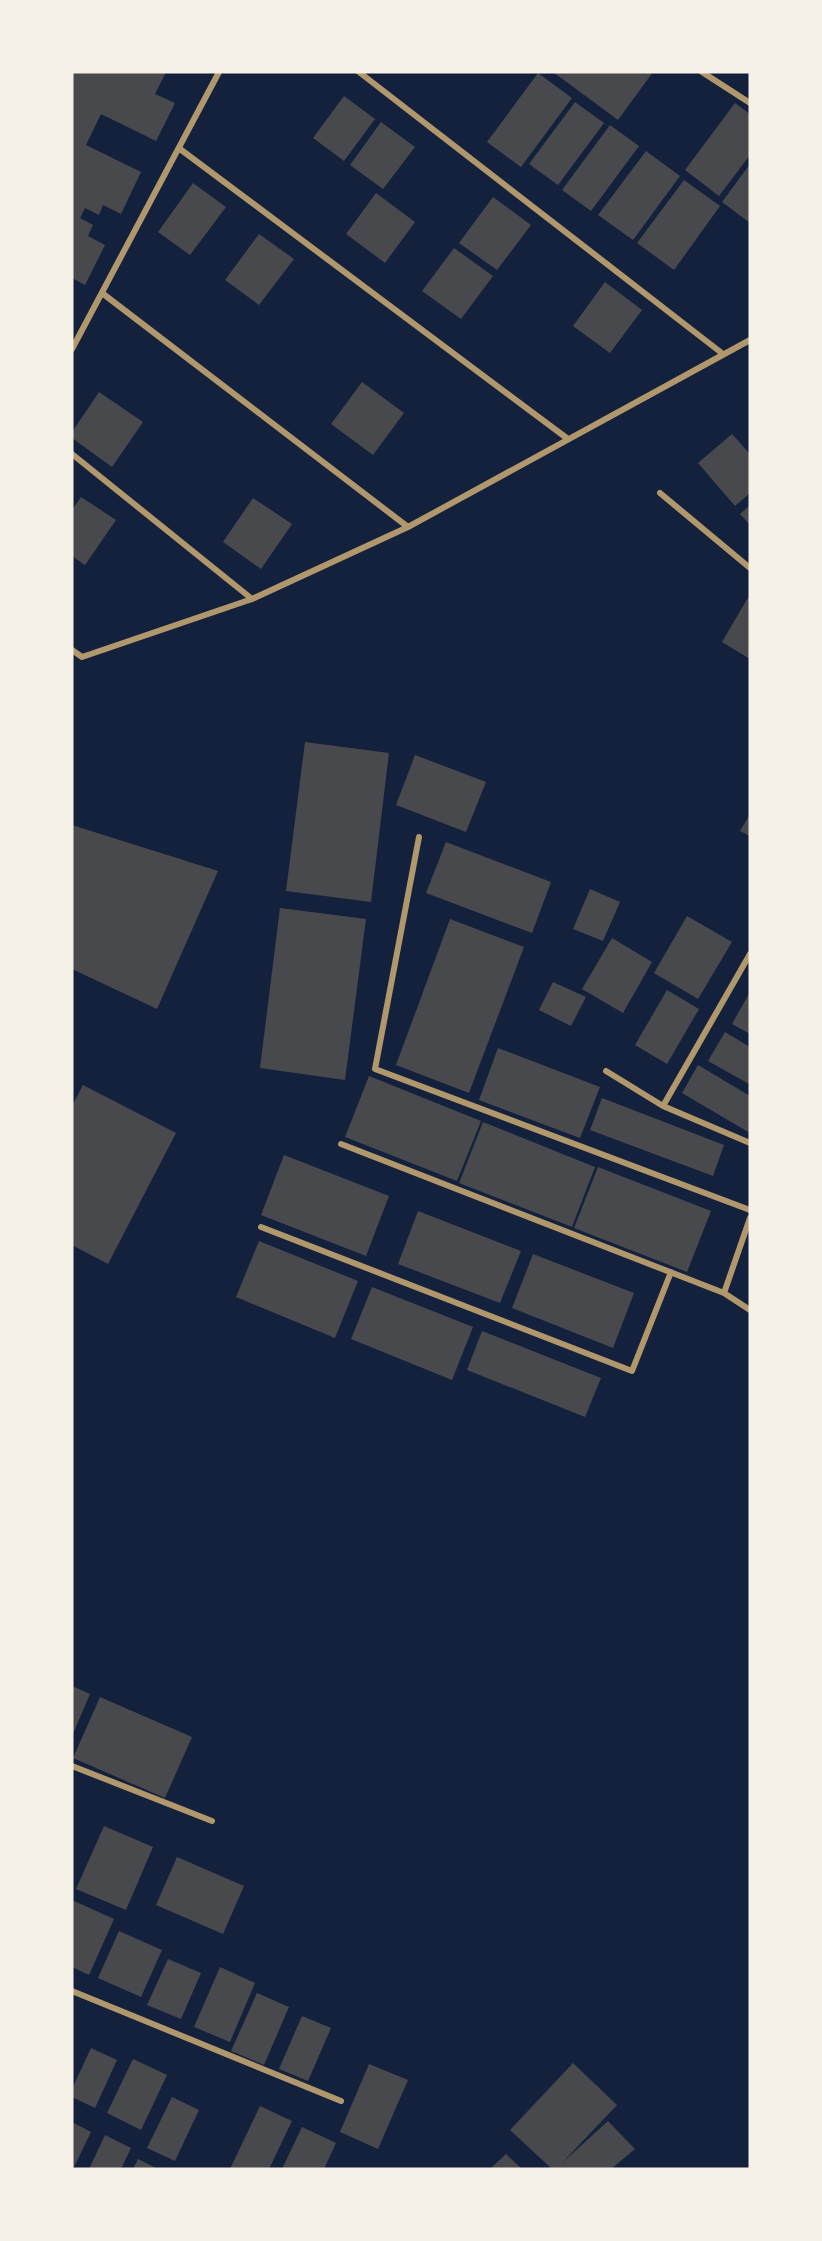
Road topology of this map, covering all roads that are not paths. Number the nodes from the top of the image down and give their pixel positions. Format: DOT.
graph roads {
  1 [pos="219,72"];
  2 [pos="359,72"];
  3 [pos="702,72"];
  4 [pos="750,104"];
  5 [pos="180,148"];
  6 [pos="102,293"];
  7 [pos="750,340"];
  8 [pos="72,349"];
  9 [pos="723,354"];
  10 [pos="568,439"];
  11 [pos="72,454"];
  12 [pos="660,494"];
  13 [pos="408,526"];
  14 [pos="750,568"];
  15 [pos="252,599"];
  16 [pos="72,650"];
  17 [pos="419,837"];
  18 [pos="750,954"];
  19 [pos="606,1071"];
  20 [pos="663,1106"];
  21 [pos="750,1143"];
  22 [pos="341,1144"];
  23 [pos="750,1210"];
  24 [pos="750,1218"];
  25 [pos="261,1227"];
  26 [pos="670,1272"];
  27 [pos="724,1293"];
  28 [pos="750,1310"];
  29 [pos="72,1766"];
  30 [pos="212,1821"];
  31 [pos="72,1990"];
  32 [pos="341,2101"];
  1 -- 5 [label="street"];
  2 -- 9 [label="street"];
  3 -- 4 [label="street"];
  5 -- 6 [label="street"];
  5 -- 10 [label="street"];
  6 -- 8 [label="street"];
  6 -- 13 [label="street"];
  7 -- 9 [label="street"];
  9 -- 10 [label="street"];
  10 -- 13 [label="street"];
  11 -- 15 [label="street"];
  12 -- 14 [label="street"];
  13 -- 15 [label="street"];
  15 -- 16 [label="street"];
  17 -- 23 [label="street"];
  18 -- 20 [label="street"];
  19 -- 20 [label="street"];
  20 -- 21 [label="street"];
  22 -- 26 [label="street"];
  24 -- 27 [label="street"];
  25 -- 26 [label="street"];
  26 -- 27 [label="street"];
  27 -- 28 [label="street"];
  29 -- 30 [label="street"];
  31 -- 32 [label="street"];
}
